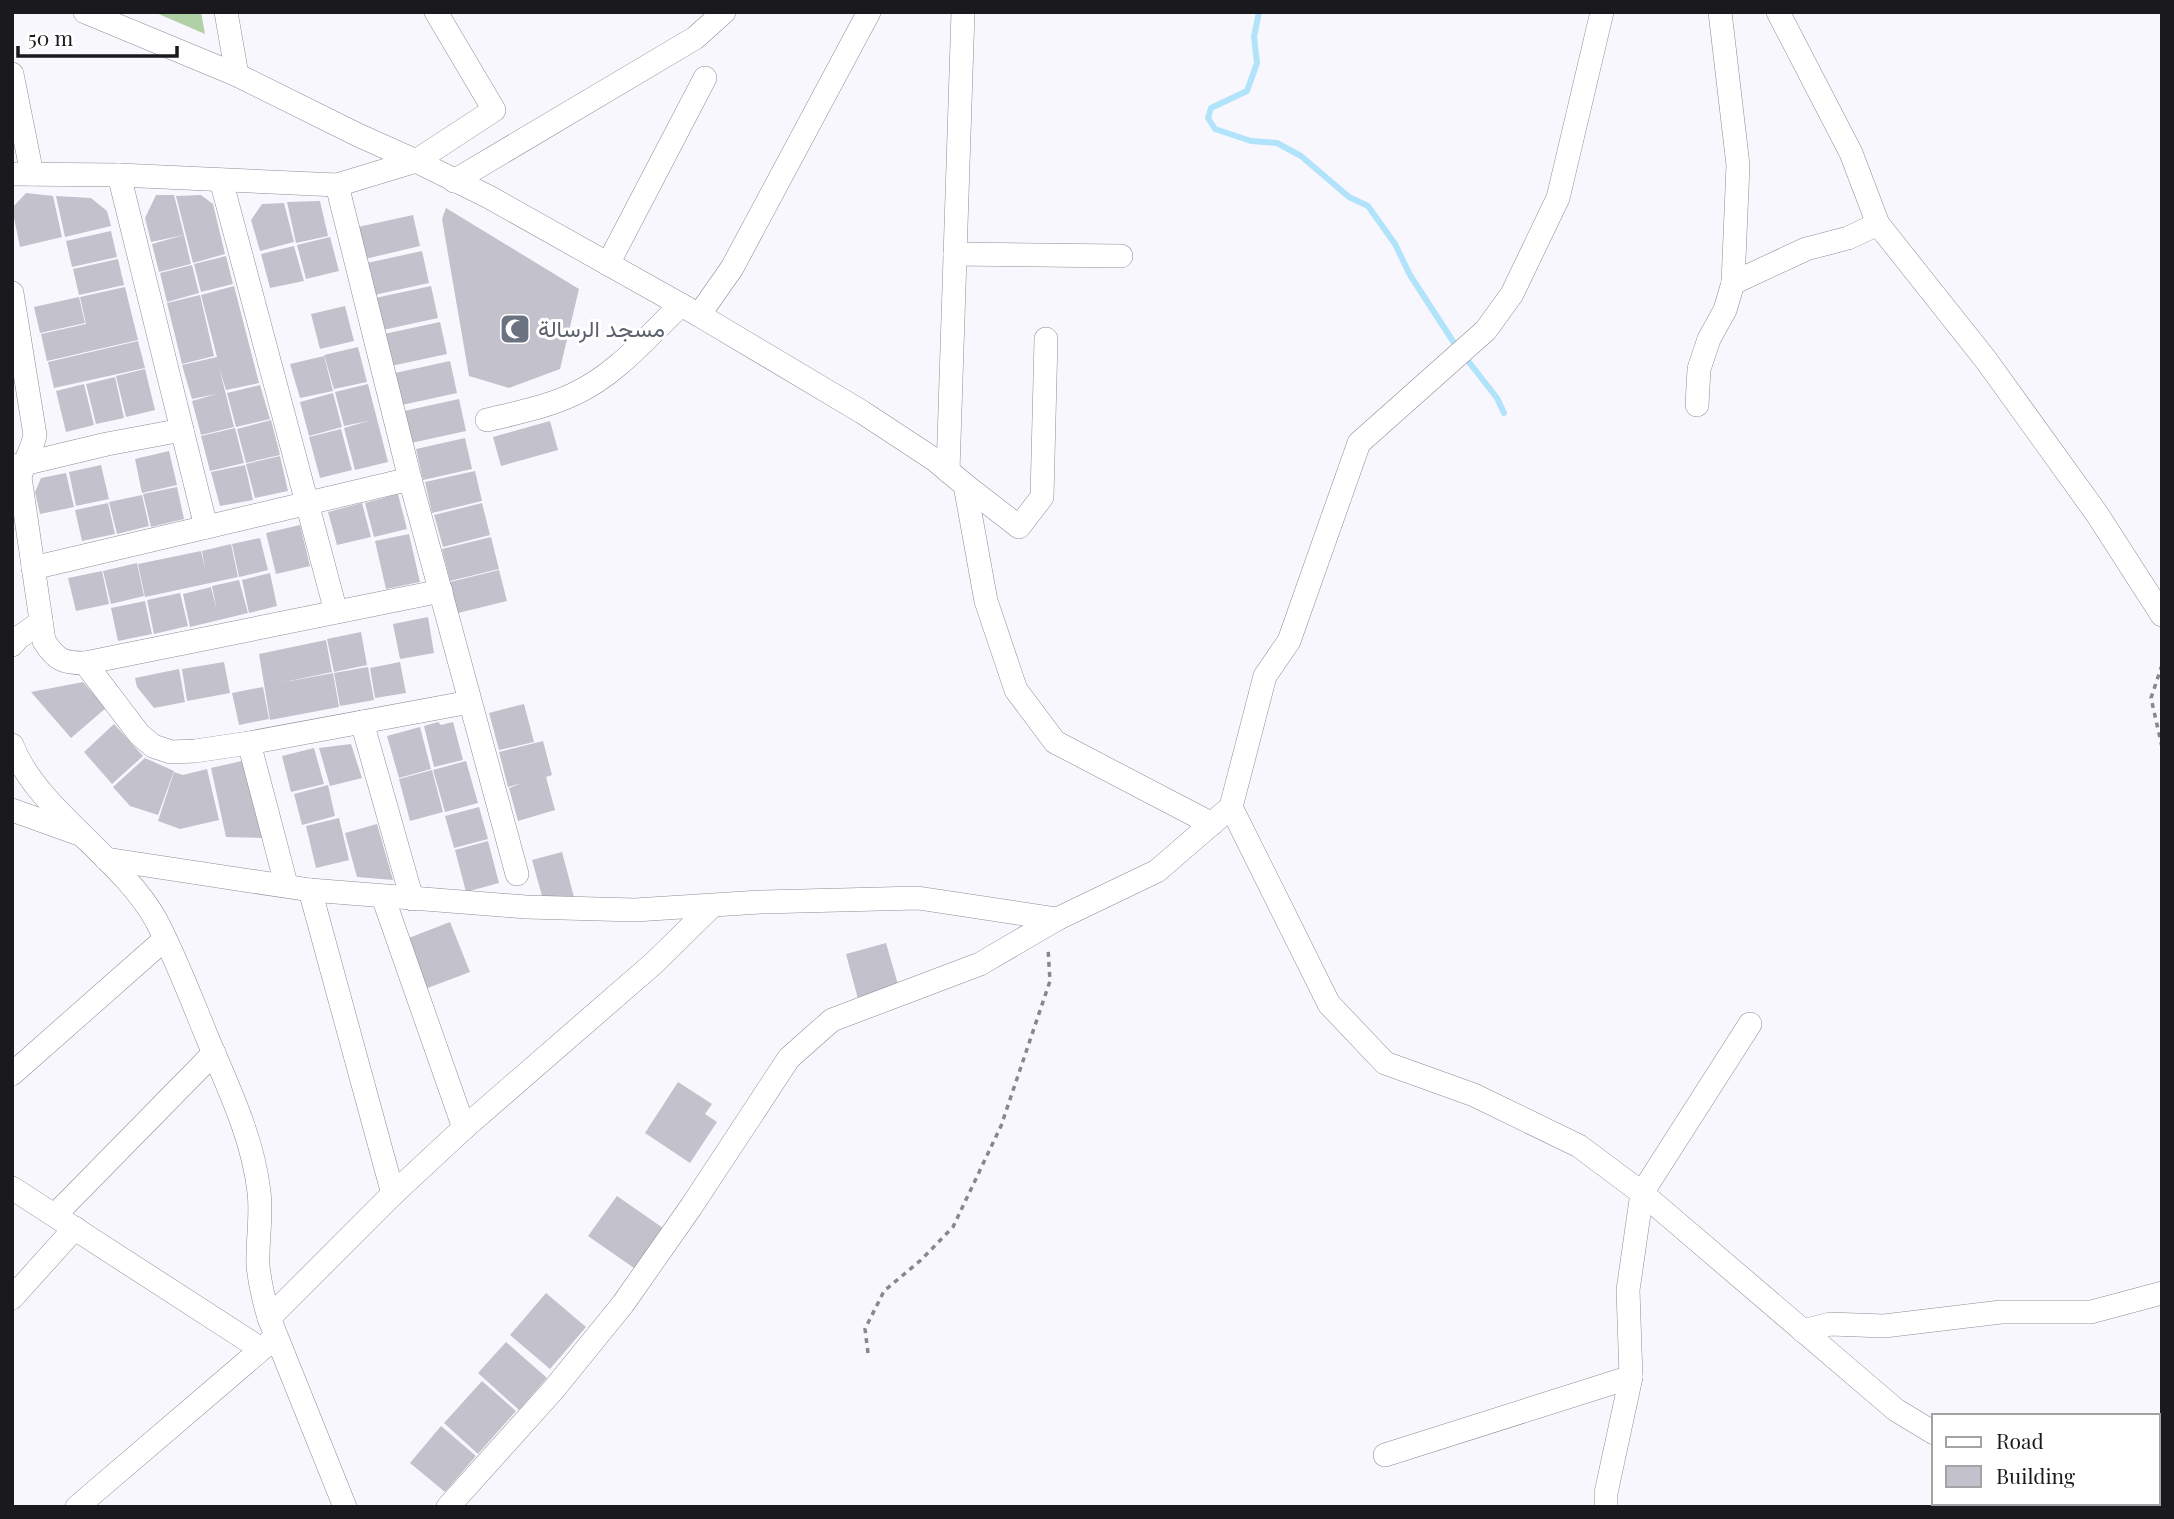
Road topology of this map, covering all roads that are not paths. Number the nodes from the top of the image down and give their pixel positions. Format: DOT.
graph roads {
  1 [pos="85,12"];
  2 [pos="226,12"];
  3 [pos="436,12"];
  4 [pos="723,12"];
  5 [pos="869,12"];
  6 [pos="963,12"];
  7 [pos="1602,12"];
  8 [pos="1720,12"];
  9 [pos="1780,13"];
  10 [pos="12,74"];
  11 [pos="237,75"];
  12 [pos="705,78"];
  13 [pos="416,161"];
  14 [pos="22,174"];
  15 [pos="119,176"];
  16 [pos="221,180"];
  17 [pos="454,181"];
  18 [pos="337,185"];
  19 [pos="1878,223"];
  20 [pos="955,254"];
  21 [pos="1121,256"];
  22 [pos="608,264"];
  23 [pos="1733,283"];
  24 [pos="12,293"];
  25 [pos="690,310"];
  26 [pos="1046,339"];
  27 [pos="1697,405"];
  28 [pos="487,420"];
  29 [pos="182,430"];
  30 [pos="18,465"];
  31 [pos="957,478"];
  32 [pos="410,479"];
  33 [pos="308,504"];
  34 [pos="206,527"];
  35 [pos="33,568"];
  36 [pos="441,591"];
  37 [pos="336,612"];
  38 [pos="2162,615"];
  39 [pos="41,622"];
  40 [pos="12,645"];
  41 [pos="85,663"];
  42 [pos="470,702"];
  43 [pos="362,722"];
  44 [pos="249,743"];
  45 [pos="12,745"];
  46 [pos="1231,807"];
  47 [pos="12,810"];
  48 [pos="1212,824"];
  49 [pos="85,836"];
  50 [pos="106,859"];
  51 [pos="517,874"];
  52 [pos="286,884"];
  53 [pos="310,890"];
  54 [pos="383,897"];
  55 [pos="412,899"];
  56 [pos="712,906"];
  57 [pos="1052,922"];
  58 [pos="165,939"];
  59 [pos="1750,1024"];
  60 [pos="214,1053"];
  61 [pos="12,1074"];
  62 [pos="464,1128"];
  63 [pos="12,1188"];
  64 [pos="393,1194"];
  65 [pos="1642,1194"];
  66 [pos="54,1215"];
  67 [pos="75,1228"];
  68 [pos="2162,1293"];
  69 [pos="12,1298"];
  70 [pos="1803,1331"];
  71 [pos="269,1335"];
  72 [pos="1631,1377"];
  73 [pos="1932,1432"];
  74 [pos="1385,1455"];
  75 [pos="77,1507"];
  76 [pos="345,1507"];
  77 [pos="448,1507"];
  78 [pos="1606,1507"];
  1 -- 11 [label="street"];
  2 -- 11 [label="street"];
  3 -- 13 [label="street"];
  4 -- 17 [label="street"];
  5 -- 25 [label="street"];
  6 -- 20 [label="street"];
  7 -- 46 [label="street"];
  8 -- 23 [label="street"];
  9 -- 19 [label="street"];
  10 -- 14 [label="street"];
  11 -- 13 [label="street"];
  12 -- 22 [label="street"];
  13 -- 17 [label="street"];
  13 -- 18 [label="street"];
  14 -- 15 [label="street"];
  15 -- 16 [label="street"];
  15 -- 29 [label="street"];
  16 -- 18 [label="street"];
  16 -- 33 [label="street"];
  17 -- 22 [label="street"];
  18 -- 32 [label="street"];
  19 -- 23 [label="street"];
  19 -- 38 [label="street"];
  20 -- 21 [label="street"];
  20 -- 31 [label="street"];
  22 -- 25 [label="street"];
  23 -- 27 [label="street"];
  24 -- 30 [label="street"];
  25 -- 28 [label="street"];
  25 -- 31 [label="street"];
  26 -- 31 [label="street"];
  29 -- 30 [label="street"];
  29 -- 34 [label="street"];
  30 -- 35 [label="street"];
  31 -- 48 [label="street"];
  32 -- 33 [label="street"];
  32 -- 36 [label="street"];
  33 -- 34 [label="street"];
  33 -- 37 [label="street"];
  34 -- 35 [label="street"];
  35 -- 39 [label="street"];
  36 -- 37 [label="street"];
  36 -- 42 [label="street"];
  37 -- 41 [label="street"];
  39 -- 40 [label="street"];
  39 -- 41 [label="street"];
  41 -- 44 [label="street"];
  42 -- 43 [label="street"];
  42 -- 51 [label="street"];
  43 -- 44 [label="street"];
  43 -- 55 [label="street"];
  44 -- 52 [label="street"];
  45 -- 49 [label="street"];
  46 -- 48 [label="street"];
  46 -- 65 [label="street"];
  47 -- 49 [label="street"];
  48 -- 57 [label="street"];
  49 -- 50 [label="street"];
  50 -- 52 [label="street"];
  50 -- 58 [label="street"];
  52 -- 53 [label="street"];
  53 -- 54 [label="street"];
  53 -- 64 [label="street"];
  54 -- 55 [label="street"];
  54 -- 62 [label="street"];
  55 -- 56 [label="street"];
  56 -- 57 [label="street"];
  56 -- 62 [label="street"];
  57 -- 77 [label="street"];
  58 -- 60 [label="street"];
  58 -- 61 [label="street"];
  59 -- 65 [label="street"];
  60 -- 66 [label="street"];
  60 -- 71 [label="street"];
  62 -- 64 [label="street"];
  63 -- 66 [label="street"];
  64 -- 71 [label="street"];
  65 -- 70 [label="street"];
  65 -- 72 [label="street"];
  66 -- 67 [label="street"];
  67 -- 69 [label="street"];
  67 -- 71 [label="street"];
  68 -- 70 [label="street"];
  70 -- 73 [label="street"];
  71 -- 75 [label="street"];
  71 -- 76 [label="street"];
  72 -- 74 [label="street"];
  72 -- 78 [label="street"];
}
